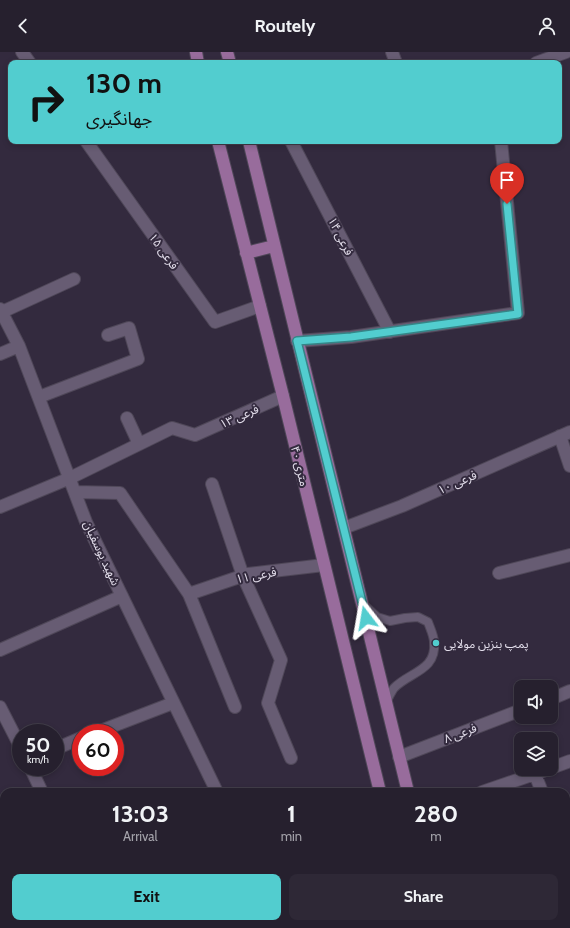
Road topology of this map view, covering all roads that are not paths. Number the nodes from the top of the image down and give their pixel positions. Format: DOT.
graph roads {
  1 [pos="566,52"];
  2 [pos="544,60"];
  3 [pos="88,144"];
  4 [pos="219,144"];
  5 [pos="250,144"];
  6 [pos="293,144"];
  7 [pos="501,144"];
  8 [pos="274,246"];
  9 [pos="246,253"];
  10 [pos="74,279"];
  11 [pos="260,306"];
  12 [pos="1,311"];
  13 [pos="390,332"];
  14 [pos="108,335"];
  15 [pos="297,341"];
  16 [pos="19,346"];
  17 [pos="0,354"];
  18 [pos="283,396"];
  19 [pos="39,398"];
  20 [pos="127,418"];
  21 [pos="565,434"];
  22 [pos="139,444"];
  23 [pos="570,466"];
  24 [pos="70,478"];
  25 [pos="212,484"];
  26 [pos="76,492"];
  27 [pos="0,507"];
  28 [pos="344,528"];
  29 [pos="570,555"];
  30 [pos="324,565"];
  31 [pos="499,574"];
  32 [pos="243,576"];
  33 [pos="188,594"];
  34 [pos="122,596"];
  35 [pos="363,604"];
  36 [pos="0,650"];
  37 [pos="570,691"];
  38 [pos="558,696"];
  39 [pos="386,702"];
  40 [pos="174,703"];
  41 [pos="0,707"];
  42 [pos="234,707"];
  43 [pos="514,713"];
  44 [pos="119,724"];
  45 [pos="12,730"];
  46 [pos="399,757"];
  47 [pos="291,758"];
  48 [pos="570,761"];
  49 [pos="558,766"];
  50 [pos="34,776"];
  51 [pos="529,776"];
  52 [pos="536,776"];
  53 [pos="40,788"];
  54 [pos="215,788"];
  55 [pos="379,788"];
  56 [pos="407,788"];
  57 [pos="494,788"];
  58 [pos="540,788"];
  1 -- 2 [label="street"];
  3 -- 11 [label="street, فرعی ۱۵"];
  4 -- 9 [label="main road, ۴۰ متری"];
  5 -- 8 [label="main road"];
  6 -- 13 [label="street, فرعی ۱۴"];
  7 -- 13 [label="street"];
  8 -- 9 [label="main road"];
  8 -- 15 [label="main road"];
  9 -- 11 [label="main road, ۴۰ متری"];
  10 -- 12 [label="street"];
  11 -- 18 [label="main road, ۴۰ متری"];
  12 -- 16 [label="street, شهید یوسفیان"];
  13 -- 15 [label="street"];
  14 -- 19 [label="street"];
  15 -- 28 [label="main road"];
  16 -- 17 [label="street"];
  16 -- 19 [label="street, شهید یوسفیان"];
  18 -- 22 [label="street, فرعی ۱۳"];
  18 -- 30 [label="main road, ۴۰ متری"];
  19 -- 24 [label="street, شهید یوسفیان"];
  20 -- 22 [label="street"];
  21 -- 23 [label="street"];
  21 -- 28 [label="street, فرعی ۱۰"];
  22 -- 24 [label="street"];
  24 -- 26 [label="street, شهید یوسفیان"];
  24 -- 27 [label="street"];
  25 -- 32 [label="street"];
  26 -- 33 [label="street"];
  26 -- 34 [label="street, شهید یوسفیان"];
  28 -- 35 [label="main road"];
  29 -- 31 [label="street"];
  30 -- 32 [label="street, فرعی ۱۱"];
  30 -- 55 [label="main road, ۴۰ متری"];
  32 -- 33 [label="street, فرعی ۱۱"];
  32 -- 47 [label="street"];
  33 -- 42 [label="street"];
  34 -- 36 [label="street"];
  34 -- 40 [label="street, شهید یوسفیان"];
  35 -- 39 [label="main road"];
  35 -- 39 [label="lane"];
  37 -- 38 [label="street"];
  39 -- 46 [label="main road"];
  40 -- 44 [label="street"];
  40 -- 54 [label="street, شهید یوسفیان"];
  41 -- 45 [label="street"];
  43 -- 46 [label="street, فرعی ۸"];
  46 -- 56 [label="main road"];
  48 -- 49 [label="street"];
  50 -- 53 [label="street"];
  51 -- 57 [label="street"];
  52 -- 58 [label="street"];
}
